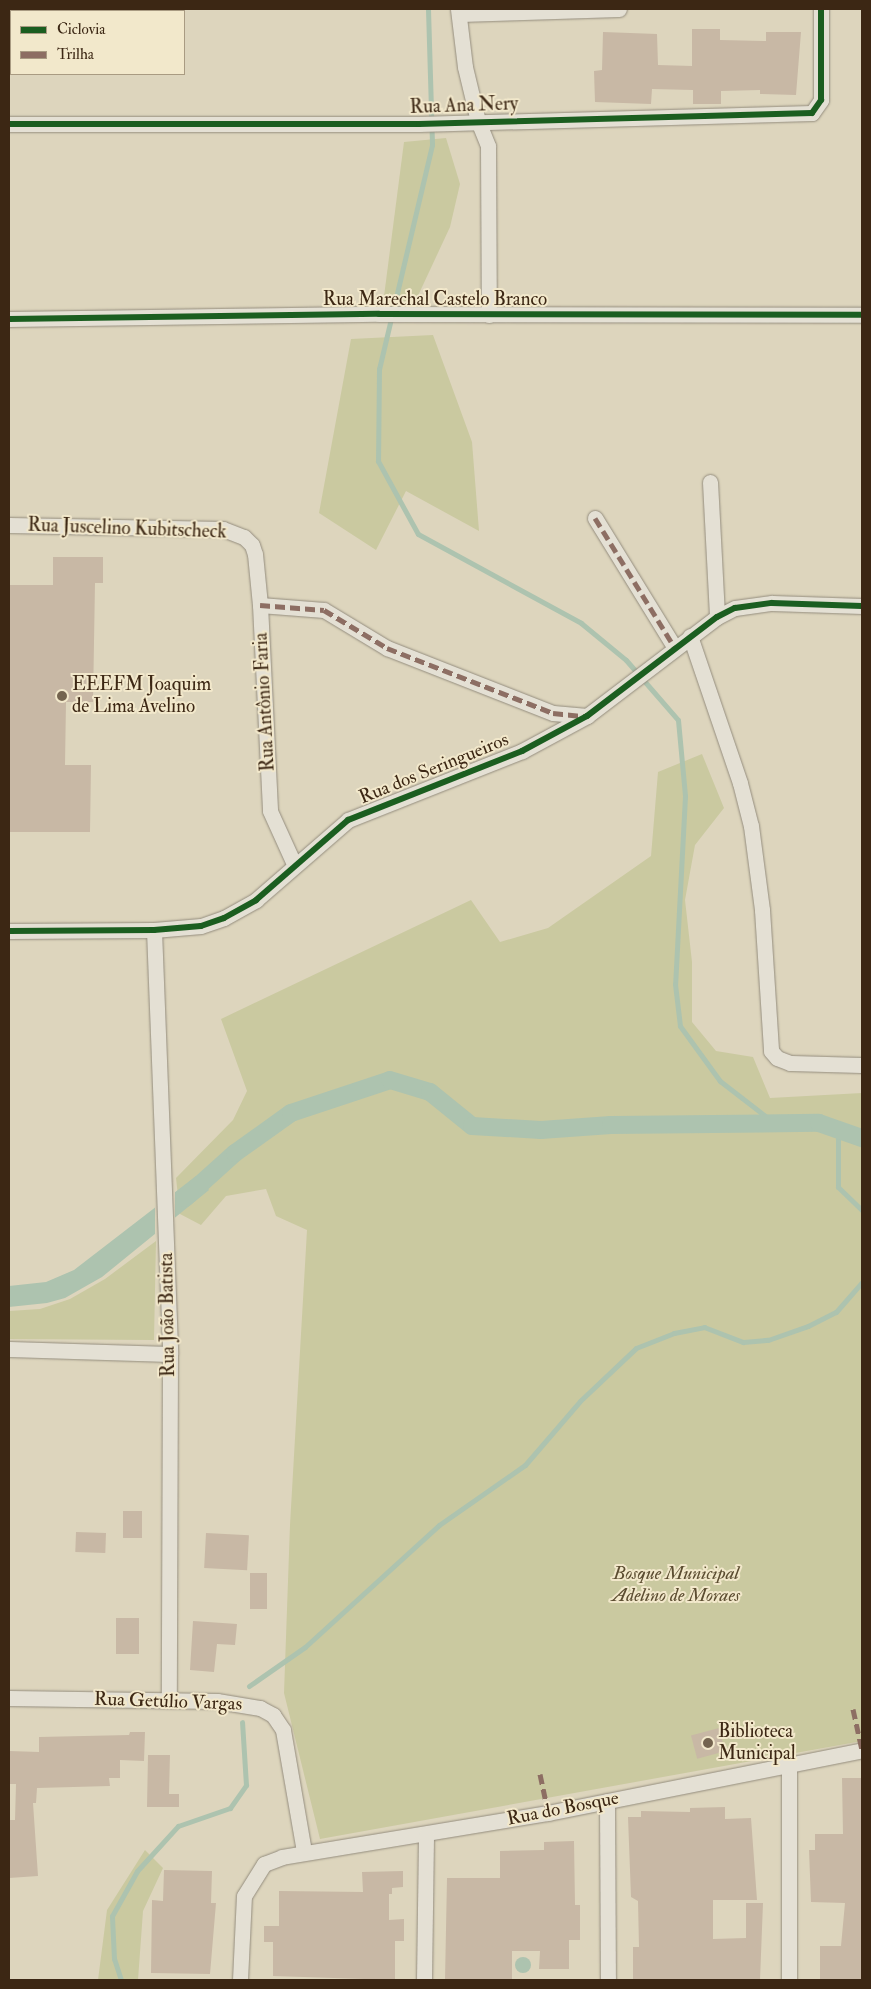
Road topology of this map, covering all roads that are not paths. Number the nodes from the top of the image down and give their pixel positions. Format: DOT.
graph roads {
  1 [pos="619,9"];
  2 [pos="820,9"];
  3 [pos="459,11"];
  4 [pos="478,121"];
  5 [pos="9,124"];
  6 [pos="489,315"];
  7 [pos="862,315"];
  8 [pos="9,319"];
  9 [pos="710,482"];
  10 [pos="595,518"];
  11 [pos="9,525"];
  12 [pos="244,537"];
  13 [pos="260,605"];
  14 [pos="862,606"];
  15 [pos="717,617"];
  16 [pos="690,636"];
  17 [pos="675,648"];
  18 [pos="587,716"];
  19 [pos="294,866"];
  20 [pos="154,930"];
  21 [pos="9,931"];
  22 [pos="862,1065"];
  23 [pos="9,1349"];
  24 [pos="170,1354"];
  25 [pos="9,1698"];
  26 [pos="169,1700"];
  27 [pos="862,1750"];
  28 [pos="789,1766"];
  29 [pos="607,1801"];
  30 [pos="426,1834"];
  31 [pos="304,1851"];
  32 [pos="240,1980"];
  33 [pos="424,1980"];
  34 [pos="608,1980"];
  35 [pos="789,1980"];
  1 -- 3 [label="street"];
  2 -- 4 [label="street, Rua Ana Nery"];
  3 -- 4 [label="street"];
  4 -- 5 [label="street, Rua Ana Nery"];
  4 -- 6 [label="street"];
  6 -- 7 [label="street, Rua Marechal Castelo Branco"];
  6 -- 8 [label="street, Rua Marechal Castelo Branco"];
  9 -- 15 [label="street"];
  10 -- 17 [label="street"];
  11 -- 12 [label="street, Rua Juscelino Kubitscheck"];
  12 -- 13 [label="street, Rua Antônio Faria"];
  13 -- 18 [label="street"];
  13 -- 19 [label="street, Rua Antônio Faria"];
  14 -- 15 [label="street, Rua dos Seringueiros"];
  15 -- 16 [label="street, Rua dos Seringueiros"];
  16 -- 17 [label="street, Rua dos Seringueiros"];
  16 -- 22 [label="street"];
  17 -- 18 [label="street, Rua dos Seringueiros"];
  18 -- 19 [label="street, Rua dos Seringueiros"];
  19 -- 20 [label="street, Rua dos Seringueiros"];
  20 -- 21 [label="street, Rua dos Seringueiros"];
  20 -- 24 [label="street, Rua João Batista"];
  23 -- 24 [label="street"];
  24 -- 26 [label="street, Rua João Batista"];
  25 -- 26 [label="street, Rua Getúlio Vargas"];
  26 -- 31 [label="street, Rua Getúlio Vargas"];
  27 -- 28 [label="street, Rua do Bosque"];
  28 -- 29 [label="street, Rua do Bosque"];
  28 -- 35 [label="street"];
  29 -- 30 [label="street, Rua do Bosque"];
  29 -- 34 [label="street"];
  30 -- 31 [label="street, Rua do Bosque"];
  30 -- 33 [label="street"];
  31 -- 32 [label="street, Rua do Bosque"];
}
